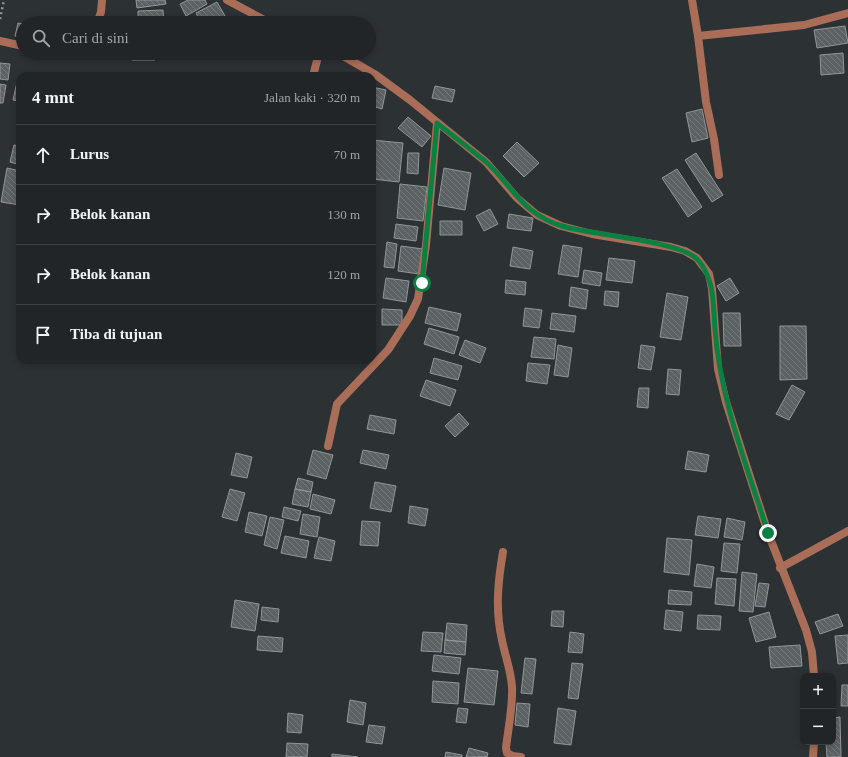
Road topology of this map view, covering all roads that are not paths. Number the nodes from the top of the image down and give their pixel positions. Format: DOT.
graph roads {
  1 [pos="102,0"];
  2 [pos="227,0"];
  3 [pos="692,0"];
  4 [pos="848,13"];
  5 [pos="99,16"];
  6 [pos="257,16"];
  7 [pos="698,36"];
  8 [pos="0,41"];
  9 [pos="16,44"];
  10 [pos="317,60"];
  11 [pos="350,60"];
  12 [pos="315,72"];
  13 [pos="371,72"];
  14 [pos="376,75"];
  15 [pos="437,123"];
  16 [pos="719,175"];
  17 [pos="376,362"];
  18 [pos="375,364"];
  19 [pos="328,446"];
  20 [pos="848,531"];
  21 [pos="503,552"];
  22 [pos="780,568"];
  23 [pos="814,673"];
  24 [pos="814,745"];
  25 [pos="521,757"];
  26 [pos="813,757"];
  1 -- 5 [label="street"];
  2 -- 6 [label="street"];
  3 -- 7 [label="street"];
  4 -- 7 [label="street"];
  7 -- 16 [label="street"];
  8 -- 9 [label="street"];
  10 -- 12 [label="street"];
  11 -- 13 [label="street"];
  14 -- 15 [label="street"];
  15 -- 17 [label="street"];
  15 -- 22 [label="street"];
  18 -- 19 [label="street"];
  20 -- 22 [label="street"];
  21 -- 25 [label="street"];
  22 -- 23 [label="street"];
  24 -- 26 [label="street"];
}
